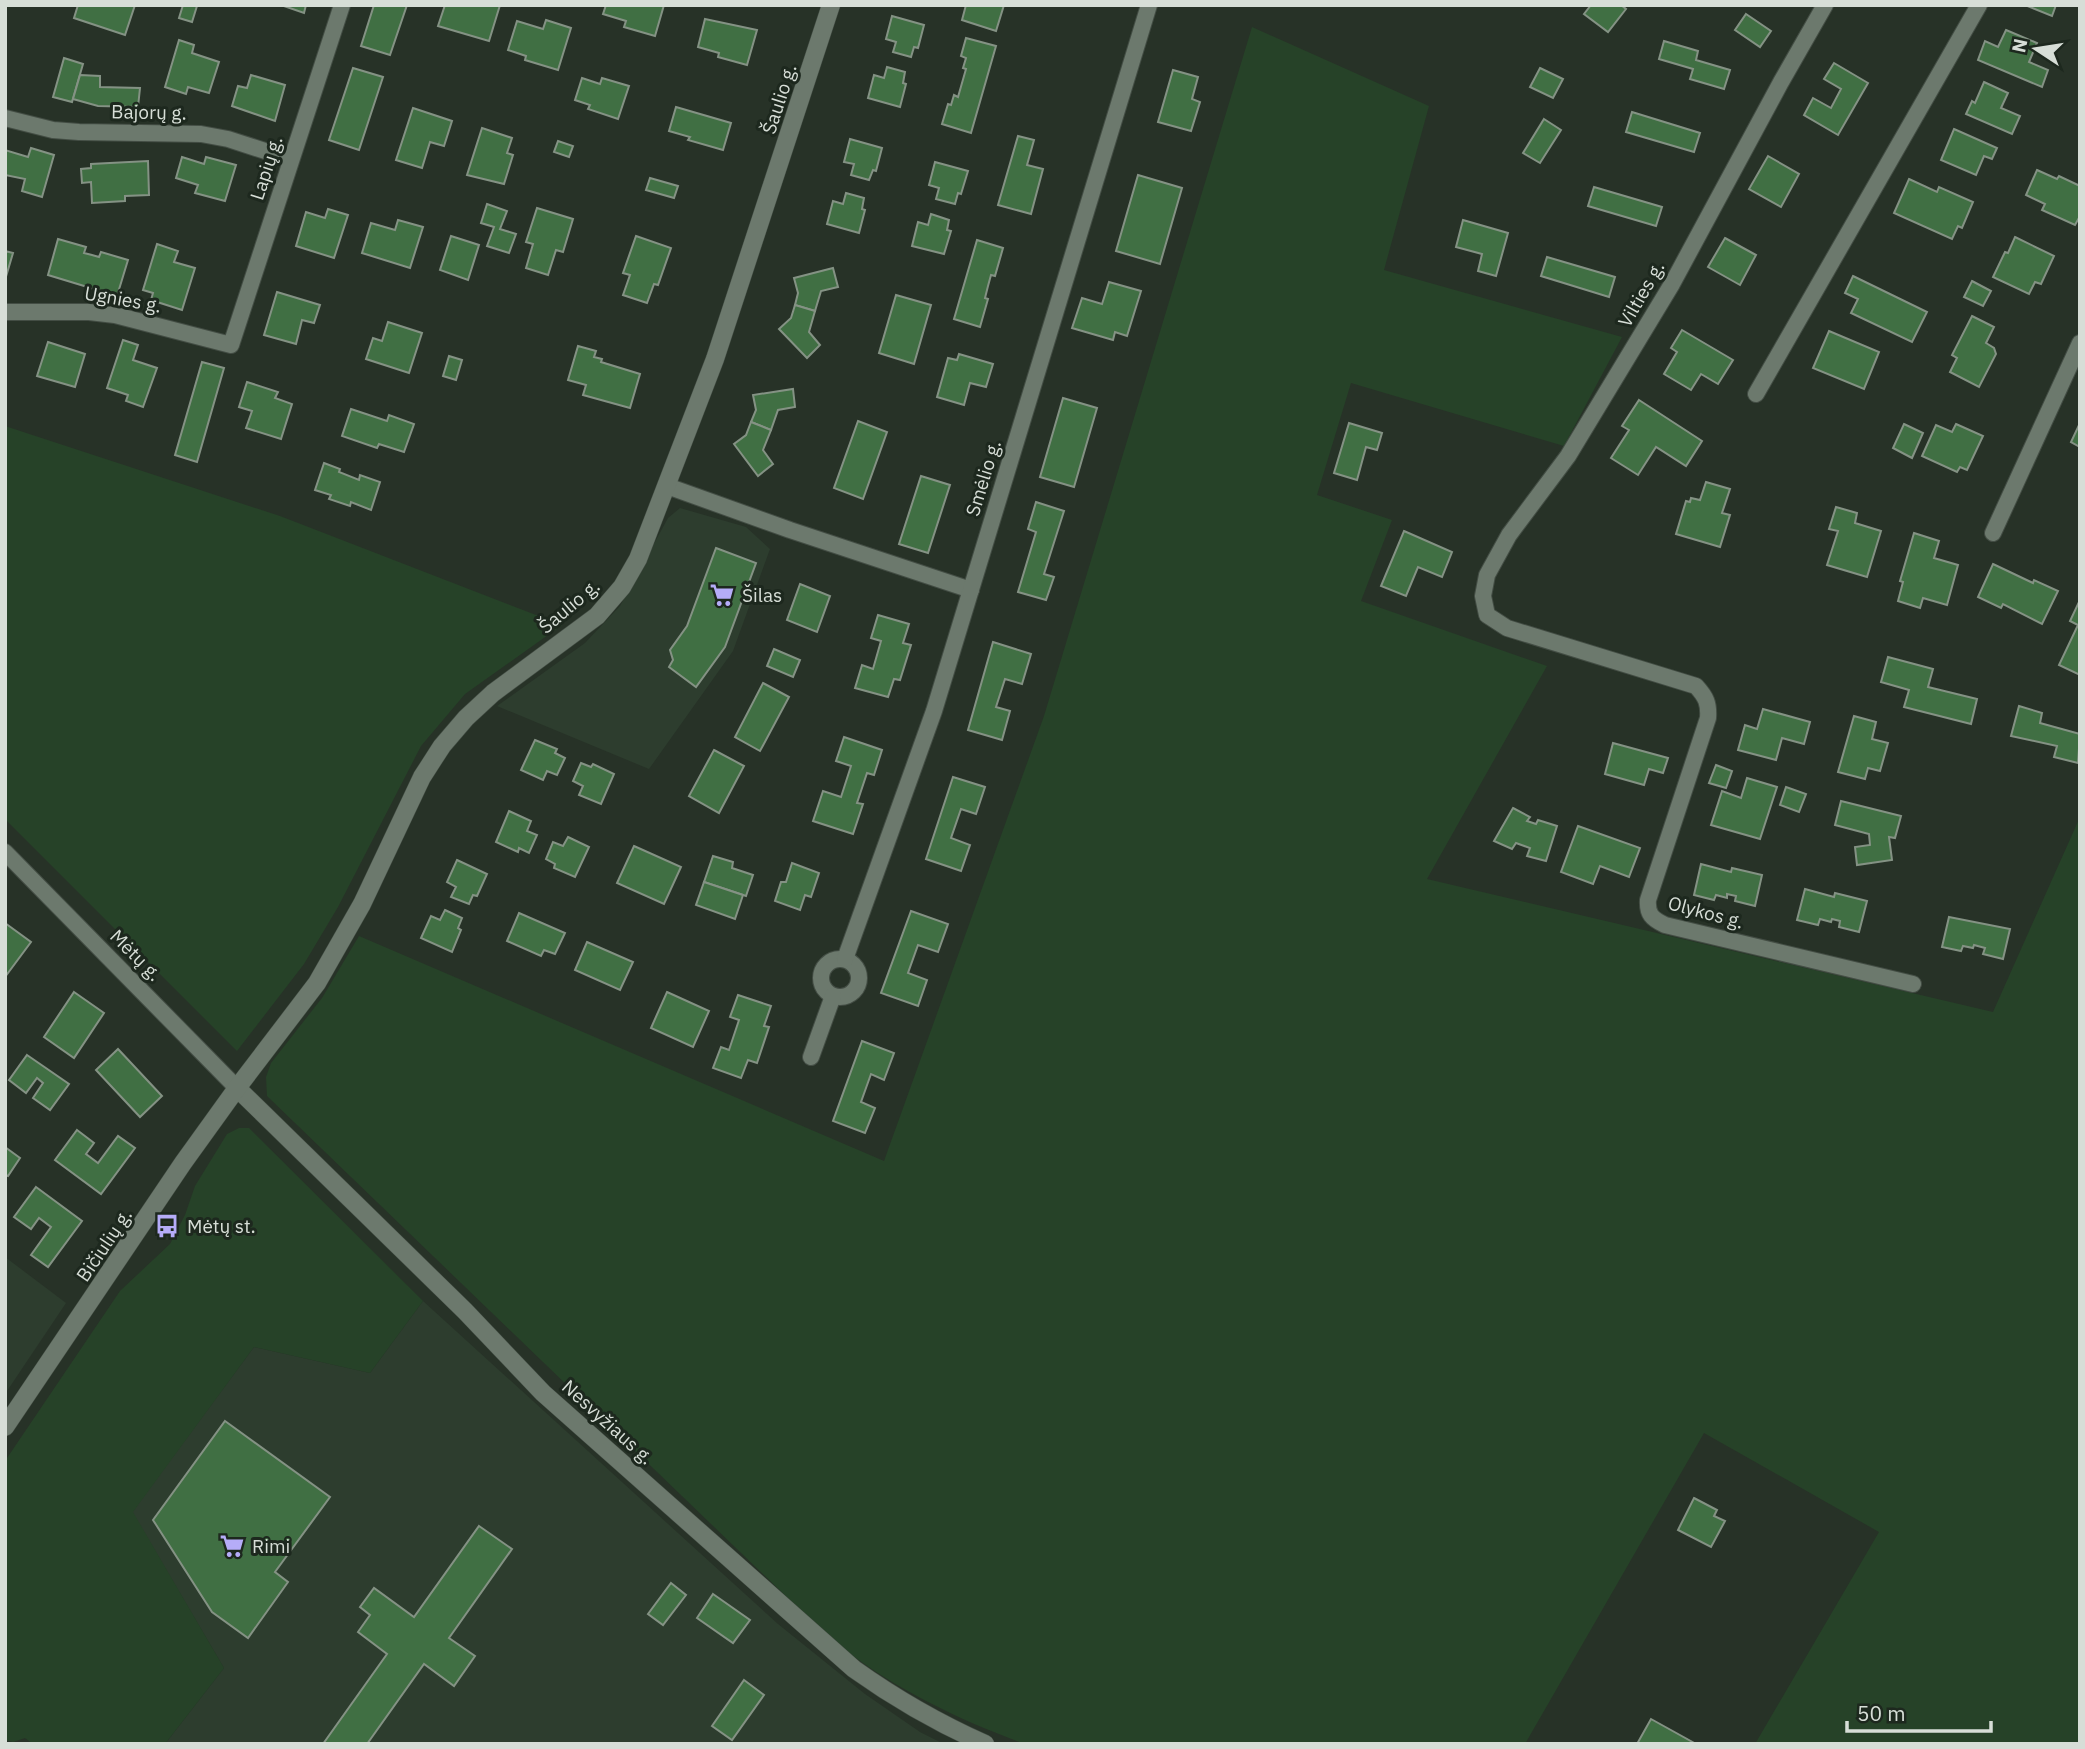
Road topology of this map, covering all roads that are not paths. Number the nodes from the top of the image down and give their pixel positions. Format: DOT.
graph roads {
  1 [pos="342,5"];
  2 [pos="831,5"];
  3 [pos="1149,5"];
  4 [pos="1825,5"];
  5 [pos="1979,5"];
  6 [pos="5,118"];
  7 [pos="290,159"];
  8 [pos="5,312"];
  9 [pos="2080,343"];
  10 [pos="231,345"];
  11 [pos="1756,394"];
  12 [pos="667,485"];
  13 [pos="1993,533"];
  14 [pos="971,590"];
  15 [pos="1708,718"];
  16 [pos="5,852"];
  17 [pos="845,958"];
  18 [pos="1913,984"];
  19 [pos="833,996"];
  20 [pos="811,1057"];
  21 [pos="237,1087"];
  22 [pos="5,1427"];
  23 [pos="985,1744"];
  1 -- 7 [label="street, Lapių g."];
  2 -- 12 [label="street, Šaulio g."];
  3 -- 14 [label="street, Smėlio g."];
  4 -- 15 [label="street, Vilties g."];
  5 -- 11 [label="street"];
  6 -- 7 [label="street, Bajorų g."];
  7 -- 10 [label="street, Lapių g."];
  8 -- 10 [label="street, Ugnies g."];
  9 -- 13 [label="street"];
  12 -- 14 [label="street"];
  12 -- 21 [label="street, Šaulio g."];
  14 -- 17 [label="street, Smėlio g."];
  15 -- 18 [label="street, Olykos g."];
  16 -- 21 [label="street, Mėtų g."];
  17 -- 19 [label="street"];
  17 -- 19 [label="street"];
  19 -- 20 [label="street"];
  21 -- 22 [label="street, Bičiulių g."];
  21 -- 23 [label="street, Nesvyžiaus g."];
}
